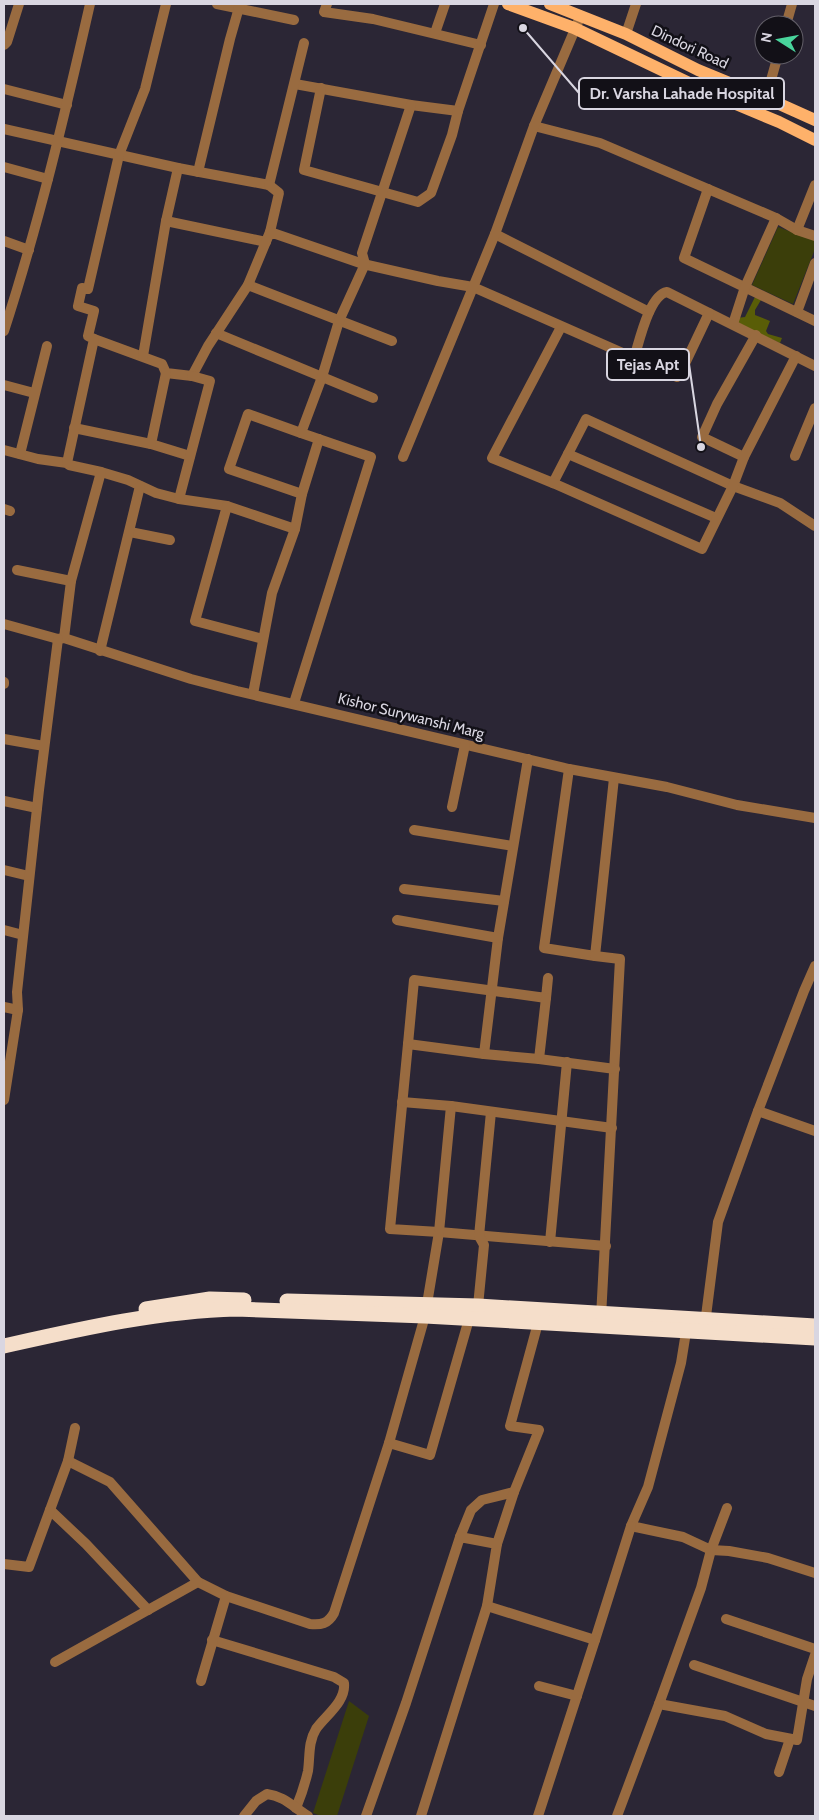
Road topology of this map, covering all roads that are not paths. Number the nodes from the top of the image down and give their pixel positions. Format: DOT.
graph roads {
  1 [pos="19,4"];
  2 [pos="90,4"];
  3 [pos="166,4"];
  4 [pos="218,4"];
  5 [pos="327,4"];
  6 [pos="445,4"];
  7 [pos="494,4"];
  8 [pos="508,4"];
  9 [pos="550,4"];
  10 [pos="636,4"];
  11 [pos="240,6"];
  12 [pos="581,16"];
  13 [pos="294,20"];
  14 [pos="574,28"];
  15 [pos="435,33"];
  16 [pos="626,34"];
  17 [pos="304,43"];
  18 [pos="4,45"];
  19 [pos="481,45"];
  20 [pos="775,65"];
  21 [pos="295,84"];
  22 [pos="321,88"];
  23 [pos="4,89"];
  24 [pos="766,98"];
  25 [pos="67,105"];
  26 [pos="411,105"];
  27 [pos="458,111"];
  28 [pos="815,120"];
  29 [pos="534,126"];
  30 [pos="4,129"];
  31 [pos="815,140"];
  32 [pos="58,141"];
  33 [pos="119,155"];
  34 [pos="4,167"];
  35 [pos="178,168"];
  36 [pos="198,172"];
  37 [pos="48,180"];
  38 [pos="269,184"];
  39 [pos="815,184"];
  40 [pos="708,189"];
  41 [pos="382,191"];
  42 [pos="776,218"];
  43 [pos="166,221"];
  44 [pos="797,230"];
  45 [pos="495,234"];
  46 [pos="815,236"];
  47 [pos="268,237"];
  48 [pos="4,241"];
  49 [pos="29,250"];
  50 [pos="815,263"];
  51 [pos="365,264"];
  52 [pos="248,285"];
  53 [pos="745,287"];
  54 [pos="473,288"];
  55 [pos="649,312"];
  56 [pos="797,312"];
  57 [pos="709,313"];
  58 [pos="339,321"];
  59 [pos="815,321"];
  60 [pos="733,324"];
  61 [pos="561,327"];
  62 [pos="4,331"];
  63 [pos="216,333"];
  64 [pos="756,335"];
  65 [pos="94,339"];
  66 [pos="392,341"];
  67 [pos="47,346"];
  68 [pos="143,356"];
  69 [pos="796,356"];
  70 [pos="634,358"];
  71 [pos="815,366"];
  72 [pos="166,373"];
  73 [pos="192,376"];
  74 [pos="322,378"];
  75 [pos="4,385"];
  76 [pos="34,393"];
  77 [pos="373,398"];
  78 [pos="815,408"];
  79 [pos="74,428"];
  80 [pos="302,433"];
  81 [pos="319,439"];
  82 [pos="151,444"];
  83 [pos="4,450"];
  84 [pos="20,454"];
  85 [pos="568,454"];
  86 [pos="190,456"];
  87 [pos="795,456"];
  88 [pos="402,457"];
  89 [pos="744,457"];
  90 [pos="67,463"];
  91 [pos="101,472"];
  92 [pos="554,483"];
  93 [pos="140,486"];
  94 [pos="732,486"];
  95 [pos="302,494"];
  96 [pos="179,499"];
  97 [pos="227,506"];
  98 [pos="716,518"];
  99 [pos="815,526"];
  100 [pos="295,529"];
  101 [pos="130,532"];
  102 [pos="170,540"];
  103 [pos="16,570"];
  104 [pos="71,581"];
  105 [pos="4,624"];
  106 [pos="61,639"];
  107 [pos="263,639"];
  108 [pos="100,651"];
  109 [pos="253,694"];
  110 [pos="294,703"];
  111 [pos="4,739"];
  112 [pos="465,745"];
  113 [pos="44,746"];
  114 [pos="528,759"];
  115 [pos="569,769"];
  116 [pos="614,778"];
  117 [pos="4,801"];
  118 [pos="452,807"];
  119 [pos="37,808"];
  120 [pos="815,818"];
  121 [pos="414,830"];
  122 [pos="513,846"];
  123 [pos="4,870"];
  124 [pos="29,876"];
  125 [pos="404,889"];
  126 [pos="504,901"];
  127 [pos="397,920"];
  128 [pos="4,930"];
  129 [pos="23,934"];
  130 [pos="498,938"];
  131 [pos="595,956"];
  132 [pos="815,966"];
  133 [pos="548,978"];
  134 [pos="815,989"];
  135 [pos="804,991"];
  136 [pos="491,992"];
  137 [pos="546,998"];
  138 [pos="4,1007"];
  139 [pos="18,1010"];
  140 [pos="408,1044"];
  141 [pos="484,1054"];
  142 [pos="7,1055"];
  143 [pos="539,1058"];
  144 [pos="567,1062"];
  145 [pos="615,1069"];
  146 [pos="4,1100"];
  147 [pos="402,1102"];
  148 [pos="451,1106"];
  149 [pos="758,1111"];
  150 [pos="491,1112"];
  151 [pos="560,1121"];
  152 [pos="612,1128"];
  153 [pos="815,1131"];
  154 [pos="440,1232"];
  155 [pos="479,1236"];
  156 [pos="550,1242"];
  157 [pos="606,1246"];
  158 [pos="478,1306"];
  159 [pos="426,1310"];
  160 [pos="469,1319"];
  161 [pos="601,1320"];
  162 [pos="538,1323"];
  163 [pos="687,1324"];
  164 [pos="705,1325"];
  165 [pos="813,1332"];
  166 [pos="4,1335"];
  167 [pos="4,1346"];
  168 [pos="75,1428"];
  169 [pos="389,1443"];
  170 [pos="68,1461"];
  171 [pos="514,1492"];
  172 [pos="727,1508"];
  173 [pos="50,1510"];
  174 [pos="631,1526"];
  175 [pos="460,1537"];
  176 [pos="497,1544"];
  177 [pos="711,1550"];
  178 [pos="4,1564"];
  179 [pos="815,1573"];
  180 [pos="198,1582"];
  181 [pos="226,1596"];
  182 [pos="487,1606"];
  183 [pos="148,1610"];
  184 [pos="726,1619"];
  185 [pos="212,1640"];
  186 [pos="595,1640"];
  187 [pos="815,1648"];
  188 [pos="815,1654"];
  189 [pos="54,1662"];
  190 [pos="694,1665"];
  191 [pos="201,1681"];
  192 [pos="539,1686"];
  193 [pos="577,1696"];
  194 [pos="803,1702"];
  195 [pos="659,1704"];
  196 [pos="815,1706"];
  197 [pos="790,1739"];
  198 [pos="779,1772"];
  199 [pos="296,1808"];
  200 [pos="244,1816"];
  201 [pos="308,1816"];
  202 [pos="366,1816"];
  203 [pos="421,1816"];
  204 [pos="538,1816"];
  205 [pos="617,1816"];
  1 -- 18 [label="street"];
  2 -- 25 [label="street"];
  3 -- 33 [label="street"];
  4 -- 11 [label="street"];
  5 -- 15 [label="street"];
  6 -- 15 [label="street"];
  7 -- 19 [label="street"];
  8 -- 14 [label="main road"];
  9 -- 12 [label="main road, Dindori Road"];
  10 -- 16 [label="street"];
  11 -- 13 [label="street"];
  11 -- 36 [label="street"];
  12 -- 14 [label="street"];
  12 -- 16 [label="main road, Dindori Road"];
  14 -- 29 [label="street"];
  14 -- 31 [label="main road"];
  15 -- 19 [label="street"];
  16 -- 24 [label="main road, Dindori Road"];
  17 -- 21 [label="street"];
  19 -- 27 [label="street"];
  20 -- 24 [label="street"];
  21 -- 22 [label="street"];
  21 -- 38 [label="street"];
  22 -- 26 [label="street"];
  22 -- 41 [label="street"];
  23 -- 25 [label="street"];
  24 -- 28 [label="main road, Dindori Road"];
  25 -- 32 [label="street"];
  26 -- 27 [label="street"];
  26 -- 41 [label="street"];
  27 -- 41 [label="street"];
  29 -- 40 [label="street"];
  29 -- 45 [label="street"];
  30 -- 32 [label="street"];
  32 -- 33 [label="street"];
  32 -- 37 [label="street"];
  33 -- 35 [label="street"];
  33 -- 65 [label="street"];
  34 -- 37 [label="street"];
  35 -- 36 [label="street"];
  35 -- 43 [label="street"];
  36 -- 38 [label="street"];
  37 -- 49 [label="street"];
  38 -- 47 [label="street"];
  39 -- 44 [label="street"];
  40 -- 42 [label="street"];
  40 -- 53 [label="street"];
  41 -- 51 [label="street"];
  42 -- 44 [label="street"];
  42 -- 53 [label="street"];
  43 -- 47 [label="street"];
  43 -- 68 [label="street"];
  44 -- 46 [label="street"];
  45 -- 54 [label="street"];
  45 -- 55 [label="street"];
  47 -- 51 [label="street"];
  47 -- 52 [label="street"];
  48 -- 49 [label="street"];
  49 -- 62 [label="street"];
  50 -- 56 [label="street"];
  51 -- 54 [label="street"];
  51 -- 58 [label="street"];
  52 -- 58 [label="street"];
  52 -- 63 [label="street"];
  53 -- 56 [label="street"];
  53 -- 60 [label="street"];
  54 -- 61 [label="street"];
  54 -- 88 [label="street"];
  55 -- 57 [label="street"];
  55 -- 70 [label="street"];
  56 -- 59 [label="street"];
  57 -- 60 [label="street"];
  57 -- 70 [label="street"];
  58 -- 66 [label="street"];
  58 -- 74 [label="street"];
  60 -- 64 [label="street"];
  61 -- 70 [label="street"];
  61 -- 92 [label="street"];
  63 -- 73 [label="street"];
  63 -- 74 [label="street"];
  64 -- 69 [label="street"];
  64 -- 89 [label="street"];
  65 -- 68 [label="street"];
  65 -- 79 [label="street"];
  67 -- 76 [label="street"];
  68 -- 72 [label="street"];
  69 -- 71 [label="street"];
  69 -- 89 [label="street"];
  72 -- 73 [label="street"];
  72 -- 82 [label="street"];
  73 -- 86 [label="street"];
  74 -- 77 [label="street"];
  74 -- 80 [label="street"];
  75 -- 76 [label="street"];
  76 -- 84 [label="street"];
  78 -- 87 [label="street"];
  79 -- 82 [label="street"];
  79 -- 90 [label="street"];
  80 -- 81 [label="street"];
  80 -- 95 [label="street"];
  81 -- 95 [label="street"];
  81 -- 110 [label="street"];
  82 -- 86 [label="street"];
  83 -- 84 [label="street"];
  84 -- 90 [label="street"];
  85 -- 92 [label="street"];
  85 -- 94 [label="street"];
  85 -- 98 [label="street"];
  86 -- 96 [label="street"];
  89 -- 94 [label="street"];
  90 -- 91 [label="street"];
  91 -- 93 [label="street"];
  91 -- 104 [label="street"];
  92 -- 98 [label="street"];
  93 -- 96 [label="street"];
  93 -- 101 [label="street"];
  94 -- 98 [label="street"];
  94 -- 99 [label="street"];
  95 -- 100 [label="street"];
  96 -- 97 [label="street"];
  97 -- 100 [label="street"];
  97 -- 107 [label="street"];
  100 -- 107 [label="street"];
  101 -- 102 [label="street"];
  101 -- 108 [label="street"];
  103 -- 104 [label="street"];
  104 -- 106 [label="street"];
  105 -- 106 [label="street, Kishor Surywanshi Marg"];
  106 -- 108 [label="street, Kishor Surywanshi Marg"];
  106 -- 113 [label="street"];
  107 -- 109 [label="street"];
  108 -- 109 [label="street, Kishor Surywanshi Marg"];
  109 -- 110 [label="street, Kishor Surywanshi Marg"];
  110 -- 112 [label="street, Kishor Surywanshi Marg"];
  111 -- 113 [label="street"];
  112 -- 114 [label="street, Kishor Surywanshi Marg"];
  112 -- 118 [label="street"];
  113 -- 119 [label="street"];
  114 -- 115 [label="street, Kishor Surywanshi Marg"];
  114 -- 122 [label="street"];
  115 -- 116 [label="street, Kishor Surywanshi Marg"];
  115 -- 131 [label="street"];
  116 -- 120 [label="street, Kishor Surywanshi Marg"];
  116 -- 131 [label="street"];
  117 -- 119 [label="street"];
  119 -- 124 [label="street"];
  121 -- 122 [label="street"];
  122 -- 126 [label="street"];
  123 -- 124 [label="street"];
  124 -- 129 [label="street"];
  125 -- 126 [label="street"];
  126 -- 130 [label="street"];
  127 -- 130 [label="street"];
  128 -- 129 [label="street"];
  129 -- 139 [label="street"];
  130 -- 136 [label="street"];
  131 -- 145 [label="street"];
  132 -- 135 [label="street"];
  133 -- 137 [label="street"];
  134 -- 135 [label="street"];
  135 -- 149 [label="street"];
  136 -- 137 [label="street"];
  136 -- 140 [label="street"];
  136 -- 141 [label="street"];
  137 -- 143 [label="street"];
  138 -- 139 [label="street"];
  139 -- 142 [label="street"];
  140 -- 141 [label="street"];
  140 -- 147 [label="street"];
  141 -- 143 [label="street"];
  142 -- 146 [label="street"];
  143 -- 144 [label="street"];
  144 -- 145 [label="street"];
  144 -- 151 [label="street"];
  145 -- 152 [label="street"];
  147 -- 148 [label="street"];
  147 -- 154 [label="street"];
  148 -- 150 [label="street"];
  148 -- 154 [label="street"];
  149 -- 153 [label="street"];
  149 -- 164 [label="street"];
  150 -- 151 [label="street"];
  150 -- 155 [label="street"];
  151 -- 152 [label="street"];
  151 -- 156 [label="street"];
  152 -- 157 [label="street"];
  154 -- 155 [label="street"];
  154 -- 159 [label="street"];
  155 -- 156 [label="street"];
  155 -- 158 [label="street"];
  156 -- 157 [label="street"];
  157 -- 161 [label="street"];
  158 -- 159 [label="highway"];
  158 -- 161 [label="highway"];
  159 -- 160 [label="highway"];
  159 -- 166 [label="highway"];
  159 -- 167 [label="highway"];
  159 -- 169 [label="street"];
  160 -- 162 [label="highway"];
  160 -- 169 [label="street"];
  161 -- 162 [label="highway"];
  161 -- 163 [label="highway"];
  162 -- 171 [label="street"];
  163 -- 164 [label="highway"];
  163 -- 174 [label="street"];
  164 -- 165 [label="highway"];
  168 -- 170 [label="street"];
  169 -- 181 [label="street"];
  170 -- 173 [label="street"];
  170 -- 180 [label="street"];
  171 -- 175 [label="street"];
  171 -- 176 [label="street"];
  172 -- 177 [label="street"];
  173 -- 178 [label="street"];
  173 -- 183 [label="street"];
  174 -- 177 [label="street"];
  174 -- 186 [label="street"];
  175 -- 176 [label="street"];
  175 -- 202 [label="street"];
  176 -- 182 [label="street"];
  177 -- 179 [label="street"];
  177 -- 195 [label="street"];
  180 -- 181 [label="street"];
  180 -- 183 [label="street"];
  181 -- 185 [label="street"];
  182 -- 186 [label="street"];
  182 -- 203 [label="street"];
  183 -- 189 [label="street"];
  184 -- 187 [label="street"];
  185 -- 191 [label="street"];
  185 -- 199 [label="street"];
  186 -- 193 [label="street"];
  188 -- 194 [label="street"];
  190 -- 194 [label="street"];
  192 -- 193 [label="street"];
  193 -- 204 [label="street"];
  194 -- 196 [label="street"];
  194 -- 197 [label="street"];
  195 -- 197 [label="street"];
  195 -- 205 [label="street"];
  197 -- 198 [label="street"];
  199 -- 200 [label="street"];
  199 -- 201 [label="street"];
}
